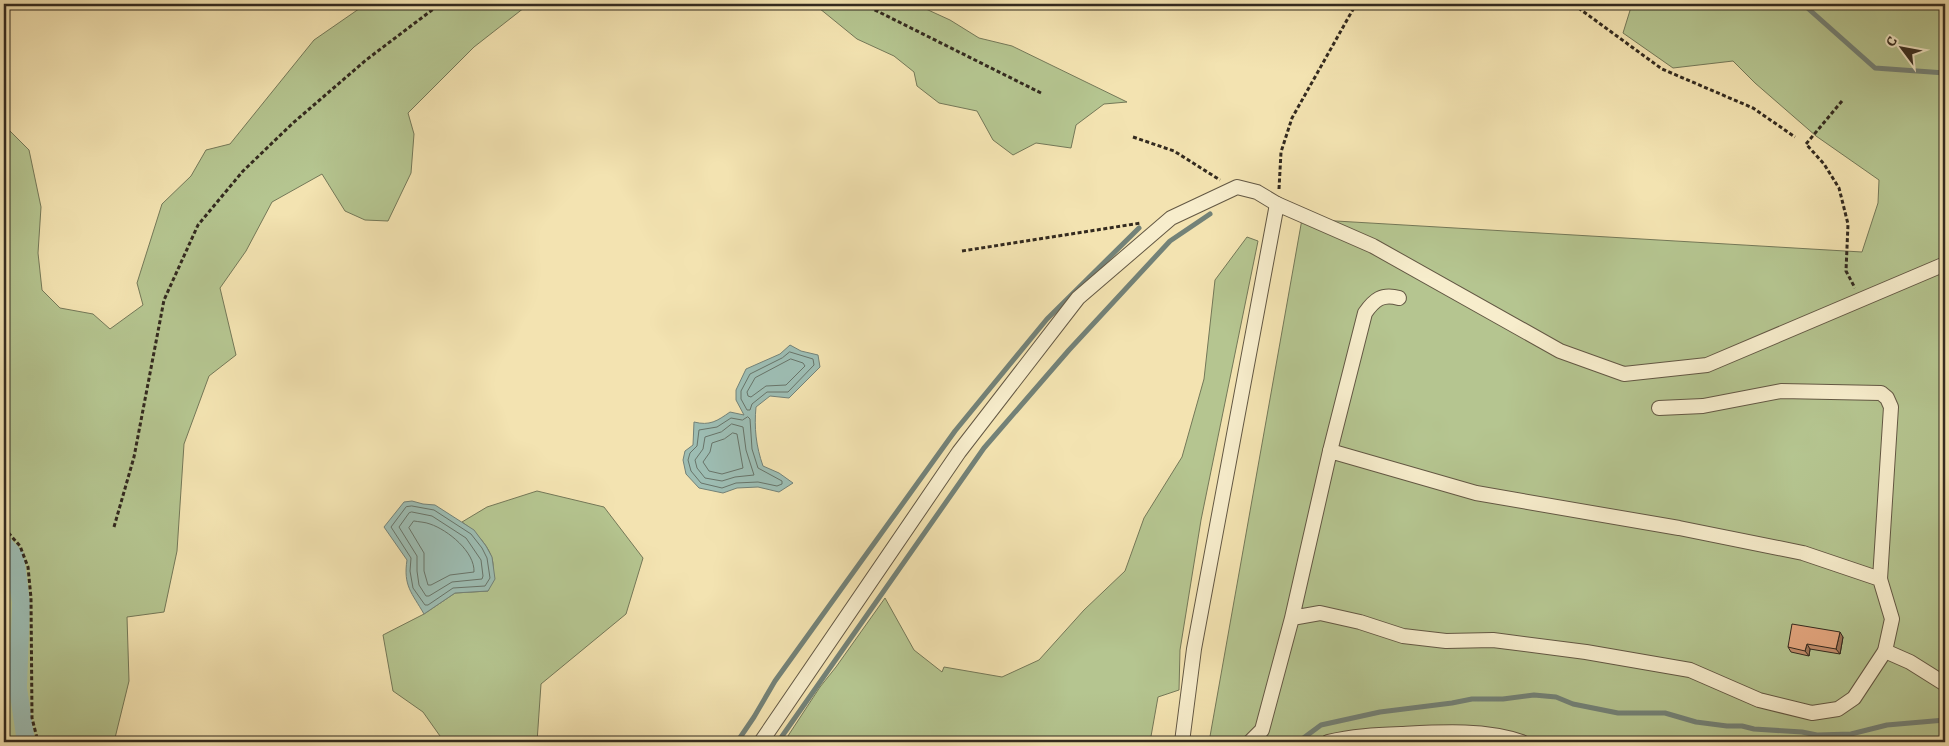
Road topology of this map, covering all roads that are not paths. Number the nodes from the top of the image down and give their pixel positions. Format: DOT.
graph roads {
  1 [pos="1277,204"];
  2 [pos="1945,264"];
  3 [pos="1399,298"];
  4 [pos="1659,408"];
  5 [pos="1330,451"];
  6 [pos="1880,579"];
  7 [pos="1292,618"];
  8 [pos="1885,650"];
  9 [pos="1945,684"];
  10 [pos="760,742"];
  11 [pos="1182,742"];
  12 [pos="1250,742"];
  13 [pos="1328,742"];
  14 [pos="1522,742"];
  1 -- 2 [label="street"];
  1 -- 10 [label="street"];
  1 -- 11 [label="street"];
  3 -- 5 [label="street"];
  4 -- 6 [label="street"];
  5 -- 6 [label="street"];
  5 -- 7 [label="street"];
  6 -- 8 [label="street"];
  7 -- 8 [label="street"];
  7 -- 12 [label="street"];
  8 -- 9 [label="street"];
  13 -- 14 [label="street"];
}
